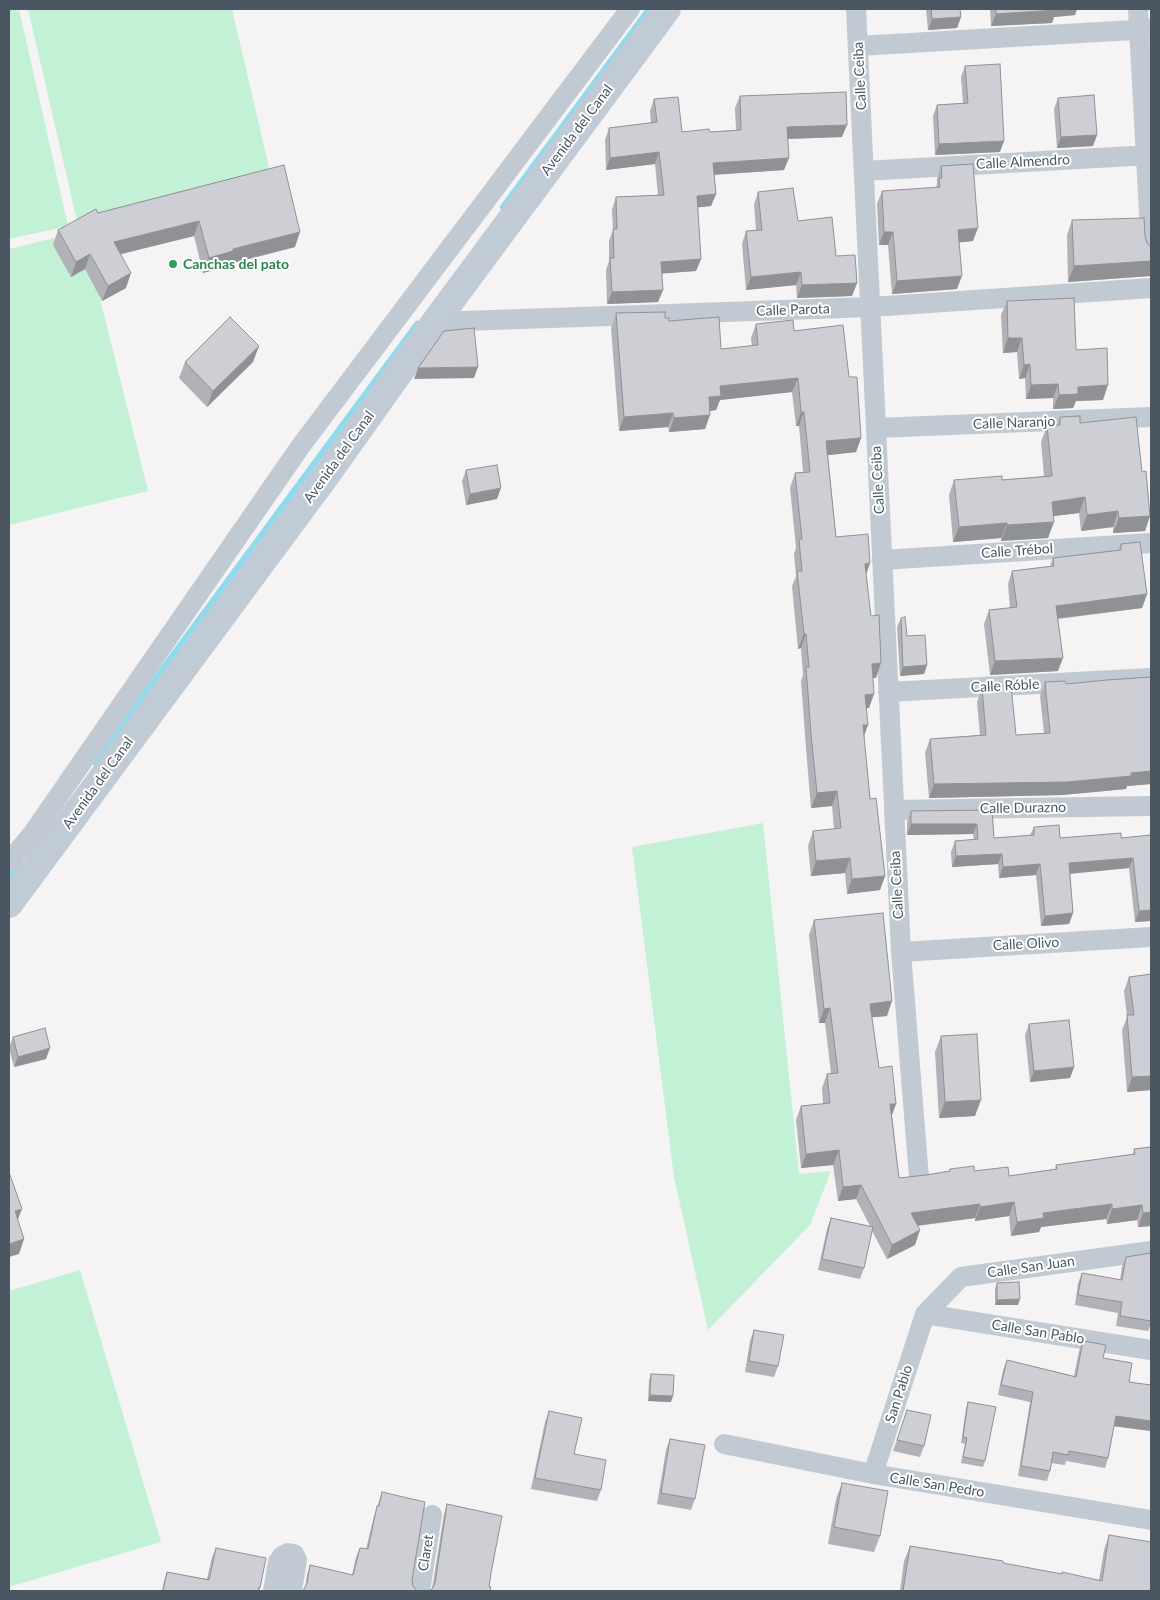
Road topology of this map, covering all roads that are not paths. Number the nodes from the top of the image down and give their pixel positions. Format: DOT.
graph roads {
  1 [pos="630,9"];
  2 [pos="667,9"];
  3 [pos="856,9"];
  4 [pos="1138,9"];
  5 [pos="1145,29"];
  6 [pos="858,46"];
  7 [pos="1149,155"];
  8 [pos="864,170"];
  9 [pos="1151,251"];
  10 [pos="1151,288"];
  11 [pos="871,307"];
  12 [pos="435,322"];
  13 [pos="1151,417"];
  14 [pos="876,428"];
  15 [pos="1151,543"];
  16 [pos="882,560"];
  17 [pos="1151,678"];
  18 [pos="888,692"];
  19 [pos="1151,806"];
  20 [pos="894,810"];
  21 [pos="9,862"];
  22 [pos="9,904"];
  23 [pos="1151,937"];
  24 [pos="901,952"];
  25 [pos="919,1178"];
  26 [pos="1151,1251"];
  27 [pos="925,1314"];
  28 [pos="1151,1350"];
  29 [pos="724,1444"];
  30 [pos="873,1474"];
  31 [pos="432,1515"];
  32 [pos="1151,1520"];
  33 [pos="273,1591"];
  34 [pos="292,1591"];
  35 [pos="420,1591"];
  1 -- 21 [label="street"];
  2 -- 12 [label="street, Avenida del Canal"];
  3 -- 6 [label="street, Calle Ceiba"];
  4 -- 5 [label="street"];
  5 -- 6 [label="street"];
  5 -- 7 [label="street"];
  6 -- 8 [label="street, Calle Ceiba"];
  7 -- 8 [label="street, Calle Almendro"];
  7 -- 9 [label="street"];
  8 -- 11 [label="street, Calle Ceiba"];
  10 -- 11 [label="street, Calle Parota"];
  11 -- 12 [label="street, Calle Parota"];
  11 -- 14 [label="street, Calle Ceiba"];
  12 -- 22 [label="street, Avenida del Canal"];
  13 -- 14 [label="street, Calle Naranjo"];
  14 -- 16 [label="street, Calle Ceiba"];
  15 -- 16 [label="street, Calle Trébol"];
  16 -- 18 [label="street, Calle Ceiba"];
  17 -- 18 [label="street, Calle Róble"];
  18 -- 20 [label="street, Calle Ceiba"];
  19 -- 20 [label="street, Calle Durazno"];
  20 -- 24 [label="street, Calle Ceiba"];
  23 -- 24 [label="street, Calle Olivo"];
  24 -- 25 [label="street, Calle Ceiba"];
  26 -- 27 [label="street, Calle San Juan"];
  27 -- 28 [label="street, Calle San Pablo"];
  27 -- 30 [label="street, San Pablo"];
  29 -- 30 [label="street, Calle San Pedro"];
  30 -- 32 [label="street, Calle San Pedro"];
  31 -- 35 [label="street, Claret"];
  33 -- 34 [label="street"];
}
